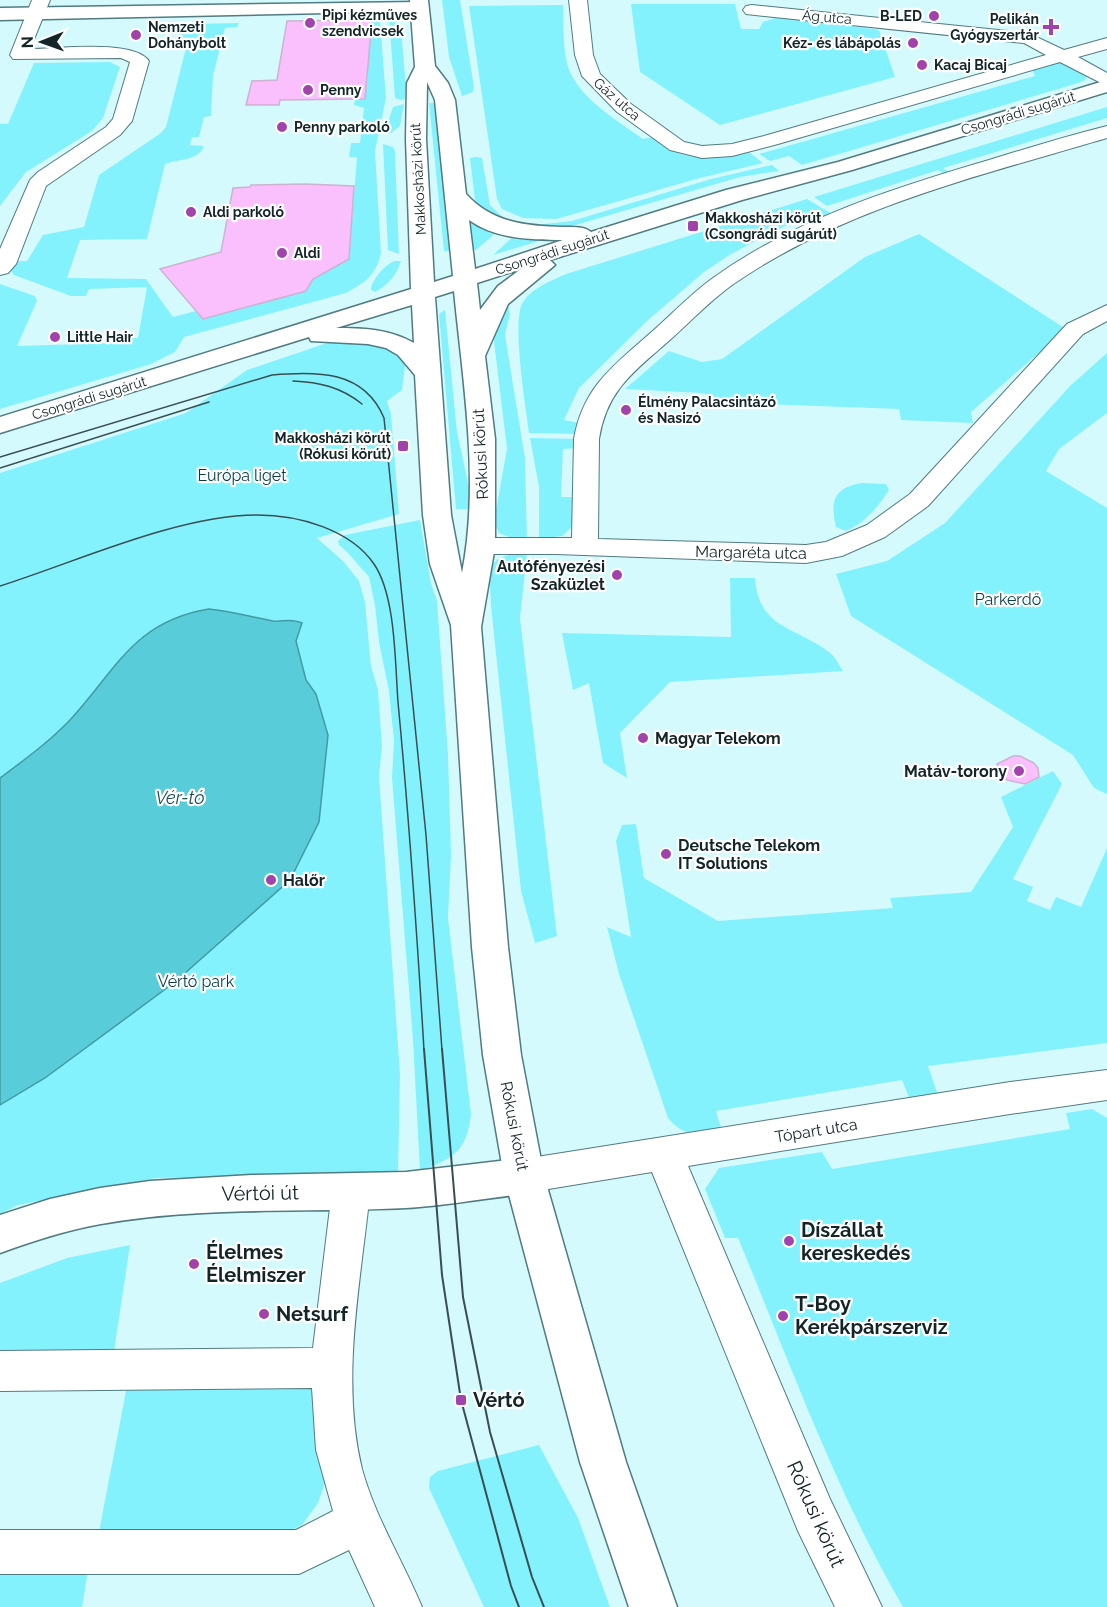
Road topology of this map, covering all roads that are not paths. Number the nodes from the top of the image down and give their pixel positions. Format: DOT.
graph roads {
  1 [pos="578,0"];
  2 [pos="419,3"];
  3 [pos="39,7"];
  4 [pos="752,10"];
  5 [pos="0,14"];
  6 [pos="1107,43"];
  7 [pos="9,54"];
  8 [pos="1061,55"];
  9 [pos="425,68"];
  10 [pos="1107,80"];
  11 [pos="1107,86"];
  12 [pos="1107,132"];
  13 [pos="455,195"];
  14 [pos="603,235"];
  15 [pos="578,243"];
  16 [pos="0,268"];
  17 [pos="464,280"];
  18 [pos="423,293"];
  19 [pos="1107,312"];
  20 [pos="287,336"];
  21 [pos="474,365"];
  22 [pos="428,375"];
  23 [pos="0,425"];
  24 [pos="438,522"];
  25 [pos="482,546"];
  26 [pos="585,547"];
  27 [pos="444,564"];
  28 [pos="466,627"];
  29 [pos="1107,1085"];
  30 [pos="664,1155"];
  31 [pos="524,1176"];
  32 [pos="351,1191"];
  33 [pos="0,1234"];
  34 [pos="332,1368"];
  35 [pos="0,1371"];
  36 [pos="360,1521"];
  37 [pos="0,1552"];
  38 [pos="399,1607"];
  39 [pos="653,1607"];
  40 [pos="860,1607"];
  1 -- 8 [label="street, Gáz utca"];
  2 -- 3 [label="main road"];
  2 -- 9 [label="main road, Makkosházi körút"];
  3 -- 5 [label="main road"];
  3 -- 7 [label="street"];
  4 -- 8 [label="street, Ág utca"];
  6 -- 8 [label="street"];
  7 -- 16 [label="street"];
  8 -- 10 [label="street, Ág utca"];
  9 -- 13 [label="main road, Makkosházi körút"];
  9 -- 18 [label="main road, Makkosházi körút"];
  11 -- 14 [label="main road, Csongrádi sugárút"];
  12 -- 26 [label="street"];
  13 -- 14 [label="main road"];
  13 -- 17 [label="main road, Makkosházi körút"];
  14 -- 15 [label="main road, Csongrádi sugárút"];
  15 -- 17 [label="main road, Csongrádi sugárút"];
  15 -- 21 [label="main road"];
  17 -- 18 [label="main road, Csongrádi sugárút"];
  17 -- 21 [label="main road, Rókusi körút"];
  18 -- 20 [label="main road, Csongrádi sugárút"];
  18 -- 22 [label="main road, Rókusi körút"];
  19 -- 26 [label="street, Margaréta utca"];
  20 -- 22 [label="main road"];
  20 -- 23 [label="main road, Csongrádi sugárút"];
  21 -- 25 [label="main road, Rókusi körút"];
  22 -- 24 [label="main road, Rókusi körút"];
  24 -- 25 [label="main road"];
  24 -- 27 [label="main road, Rókusi körút"];
  25 -- 26 [label="street, Margaréta utca"];
  25 -- 27 [label="main road"];
  25 -- 28 [label="main road, Rókusi körút"];
  27 -- 28 [label="main road, Rókusi körút"];
  28 -- 31 [label="main road, Rókusi körút"];
  29 -- 30 [label="street, Tópart utca"];
  30 -- 31 [label="street, Tópart utca"];
  30 -- 40 [label="street, Rókusi körút"];
  31 -- 32 [label="main road, Vértói út"];
  31 -- 39 [label="main road, Rókusi körút"];
  32 -- 33 [label="main road, Vértói út"];
  32 -- 34 [label="street"];
  34 -- 35 [label="street"];
  34 -- 36 [label="street"];
  36 -- 37 [label="street"];
  36 -- 38 [label="street"];
}
